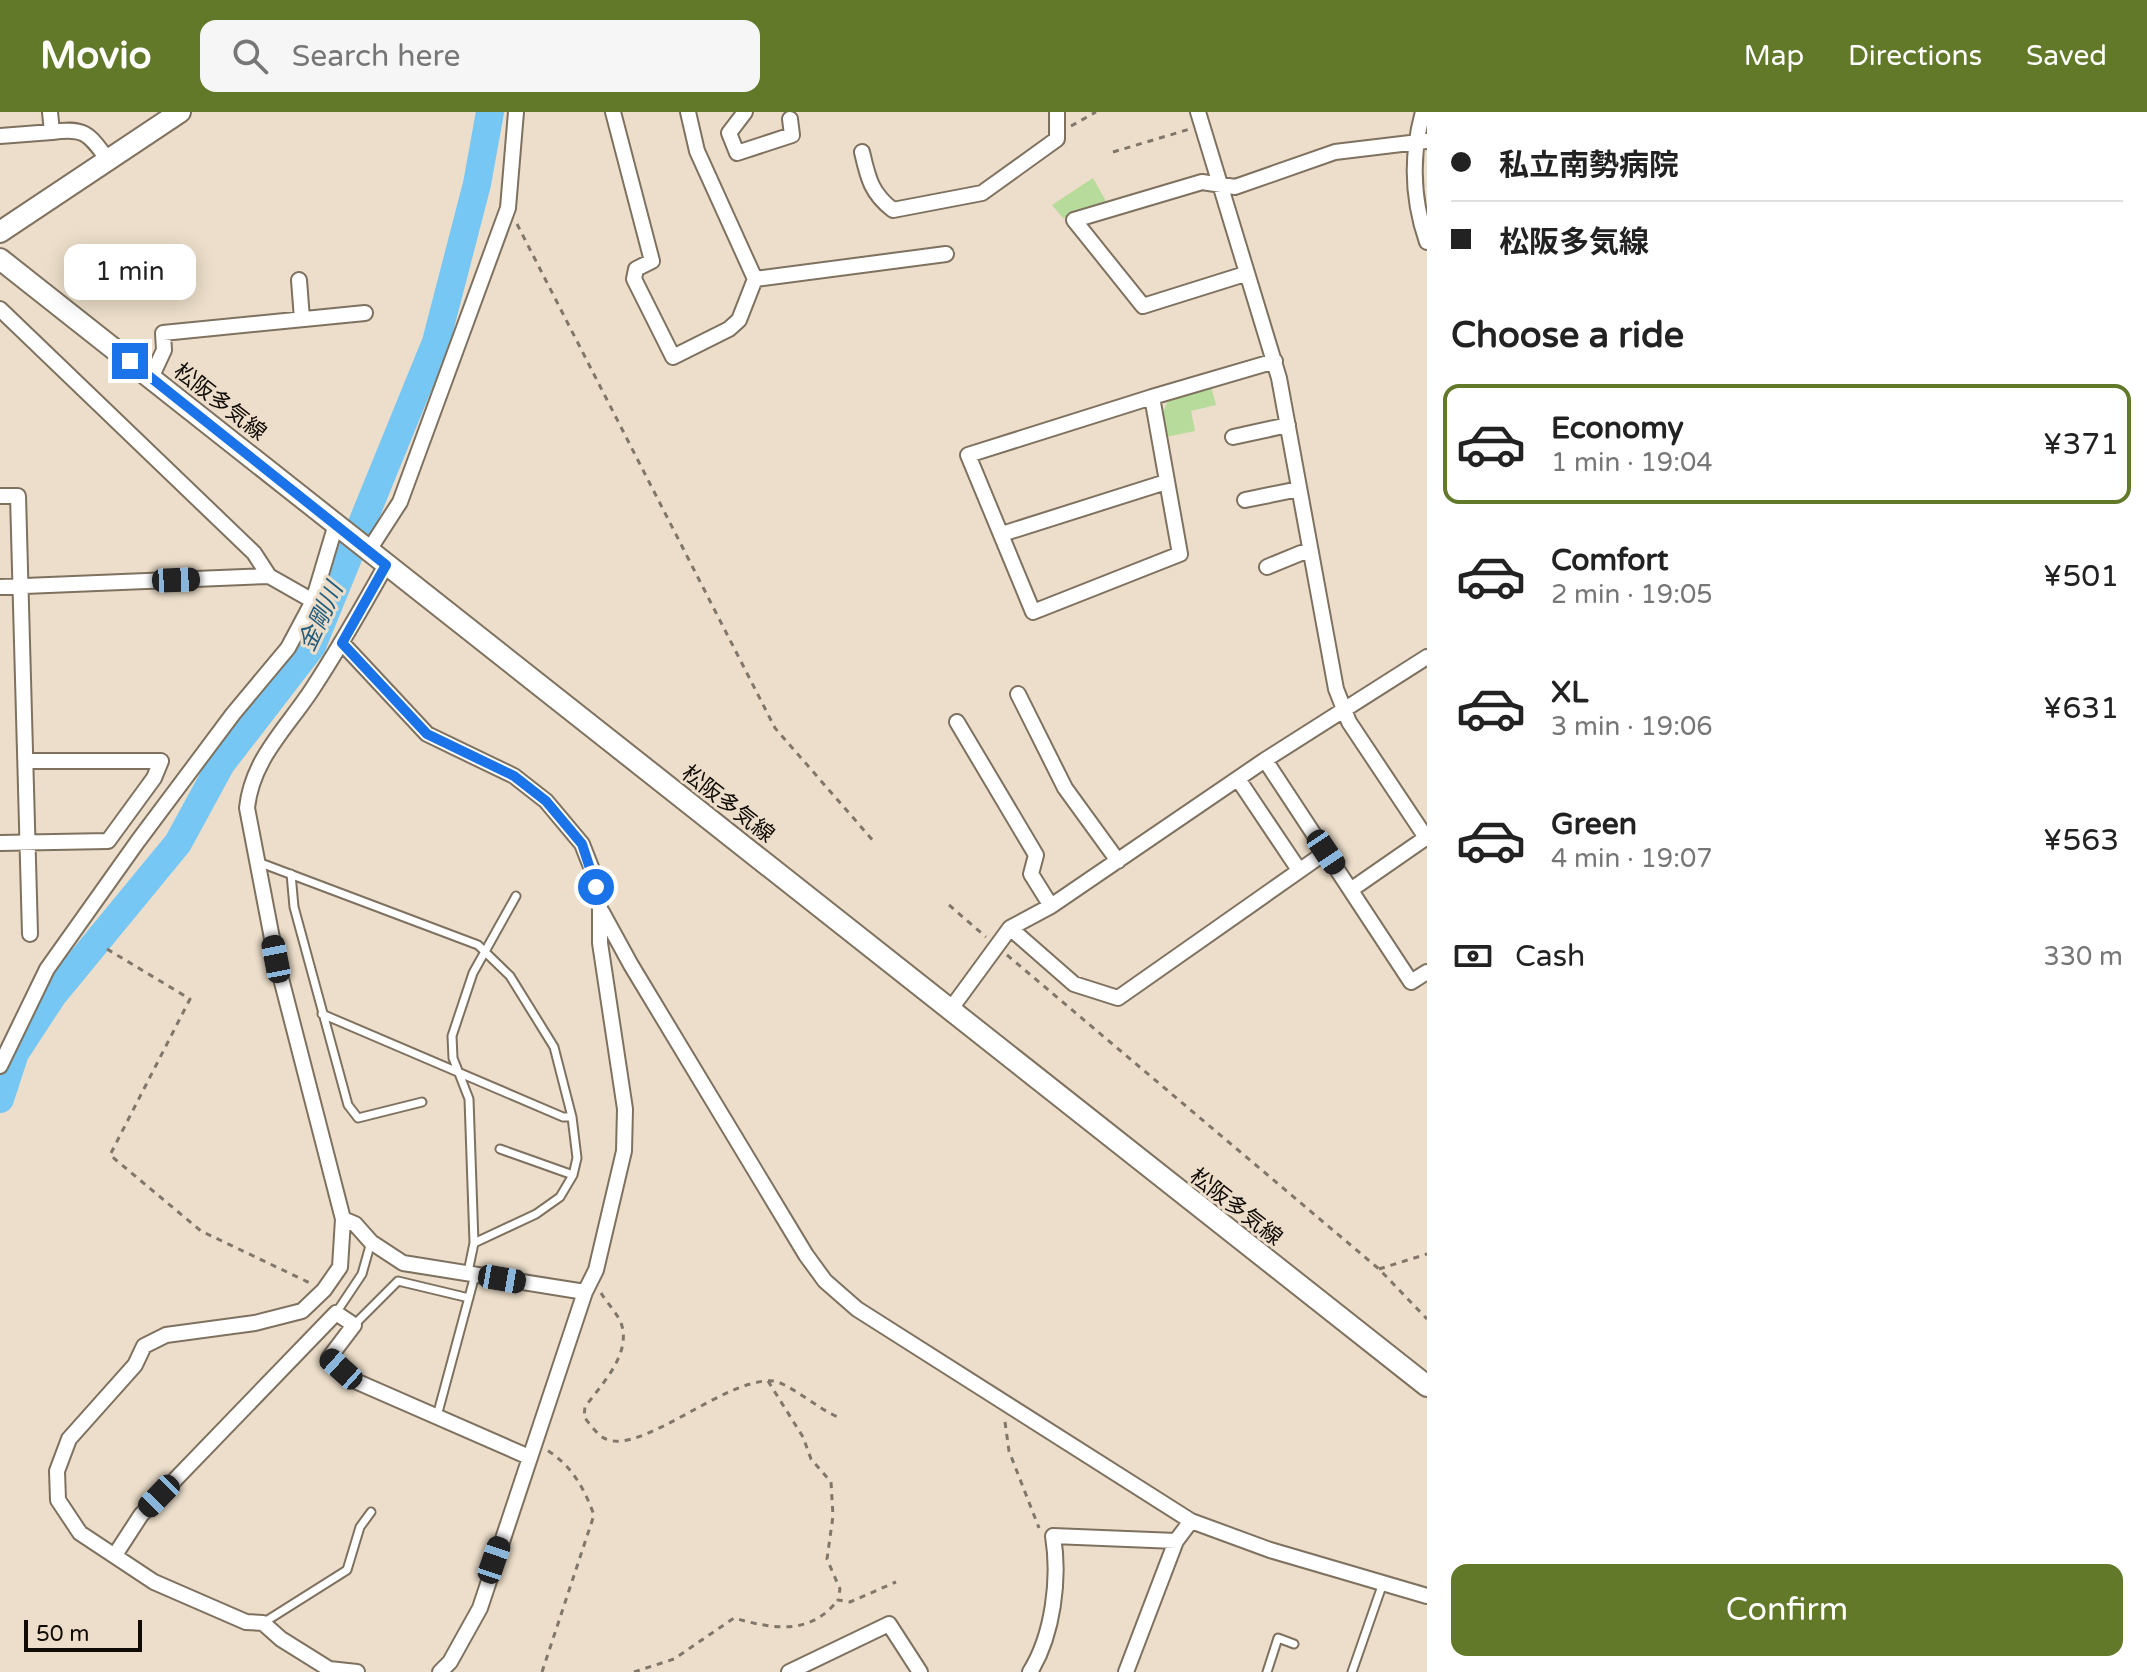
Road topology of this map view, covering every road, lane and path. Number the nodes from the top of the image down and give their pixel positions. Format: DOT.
graph roads {
  1 [pos="50,112"];
  2 [pos="180,112"];
  3 [pos="516,112"];
  4 [pos="613,112"];
  5 [pos="688,112"];
  6 [pos="745,112"];
  7 [pos="1057,112"];
  8 [pos="1096,112"];
  9 [pos="1423,112"];
  10 [pos="790,119"];
  11 [pos="1200,119"];
  12 [pos="52,132"];
  13 [pos="1058,134"];
  14 [pos="0,136"];
  15 [pos="1422,141"];
  16 [pos="862,152"];
  17 [pos="1113,152"];
  18 [pos="108,160"];
  19 [pos="1218,185"];
  20 [pos="508,208"];
  21 [pos="0,232"];
  22 [pos="1427,242"];
  23 [pos="946,254"];
  24 [pos="0,259"];
  25 [pos="1245,274"];
  26 [pos="755,279"];
  27 [pos="299,280"];
  28 [pos="0,309"];
  29 [pos="365,313"];
  30 [pos="302,319"];
  31 [pos="1275,361"];
  32 [pos="151,378"];
  33 [pos="1152,397"];
  34 [pos="1288,425"];
  35 [pos="1233,437"];
  36 [pos="1166,482"];
  37 [pos="1299,489"];
  38 [pos="0,496"];
  39 [pos="1245,500"];
  40 [pos="340,527"];
  41 [pos="1002,534"];
  42 [pos="366,548"];
  43 [pos="1311,553"];
  44 [pos="386,565"];
  45 [pos="1267,567"];
  46 [pos="269,576"];
  47 [pos="22,586"];
  48 [pos="0,587"];
  49 [pos="313,601"];
  50 [pos="342,643"];
  51 [pos="1426,659"];
  52 [pos="1018,694"];
  53 [pos="1343,709"];
  54 [pos="957,722"];
  55 [pos="1265,760"];
  56 [pos="28,761"];
  57 [pos="1238,779"];
  58 [pos="1427,838"];
  59 [pos="0,843"];
  60 [pos="27,843"];
  61 [pos="876,844"];
  62 [pos="1326,852"];
  63 [pos="256,861"];
  64 [pos="1118,861"];
  65 [pos="1299,870"];
  66 [pos="291,874"];
  67 [pos="1352,889"];
  68 [pos="516,896"];
  69 [pos="949,905"];
  70 [pos="1051,906"];
  71 [pos="600,908"];
  72 [pos="1010,928"];
  73 [pos="30,934"];
  74 [pos="996,945"];
  75 [pos="107,949"];
  76 [pos="485,951"];
  77 [pos="1427,972"];
  78 [pos="950,1010"];
  79 [pos="322,1014"];
  80 [pos="0,1066"];
  81 [pos="460,1073"];
  82 [pos="422,1102"];
  83 [pos="572,1117"];
  84 [pos="500,1149"];
  85 [pos="573,1175"];
  86 [pos="343,1219"];
  87 [pos="371,1242"];
  88 [pos="474,1243"];
  89 [pos="1427,1254"];
  90 [pos="1379,1269"];
  91 [pos="596,1270"];
  92 [pos="471,1274"];
  93 [pos="324,1290"];
  94 [pos="585,1292"];
  95 [pos="469,1298"];
  96 [pos="336,1313"];
  97 [pos="1427,1319"];
  98 [pos="354,1325"];
  99 [pos="768,1381"];
  100 [pos="1427,1386"];
  101 [pos="1002,1399"];
  102 [pos="437,1417"];
  103 [pos="838,1417"];
  104 [pos="534,1441"];
  105 [pos="529,1457"];
  106 [pos="371,1512"];
  107 [pos="1191,1521"];
  108 [pos="1053,1536"];
  109 [pos="1176,1541"];
  110 [pos="115,1555"];
  111 [pos="896,1582"];
  112 [pos="1383,1583"];
  113 [pos="1427,1596"];
  114 [pos="838,1600"];
  115 [pos="263,1623"];
  116 [pos="1294,1644"];
  117 [pos="329,1670"];
  118 [pos="357,1672"];
  119 [pos="440,1672"];
  120 [pos="542,1672"];
  121 [pos="634,1672"];
  122 [pos="789,1672"];
  123 [pos="920,1672"];
  124 [pos="1030,1672"];
  125 [pos="1126,1672"];
  126 [pos="1267,1672"];
  127 [pos="1352,1672"];
  1 -- 12 [label="street"];
  2 -- 18 [label="main road"];
  3 -- 20 [label="street"];
  4 -- 26 [label="street"];
  5 -- 26 [label="street"];
  6 -- 10 [label="street"];
  7 -- 13 [label="street"];
  8 -- 13 [label="path"];
  9 -- 15 [label="street"];
  11 -- 17 [label="path"];
  11 -- 19 [label="street"];
  12 -- 14 [label="street"];
  12 -- 18 [label="street"];
  13 -- 16 [label="street"];
  15 -- 19 [label="street"];
  15 -- 22 [label="street"];
  18 -- 21 [label="main road"];
  19 -- 25 [label="street"];
  19 -- 25 [label="street"];
  20 -- 42 [label="street"];
  20 -- 61 [label="path"];
  23 -- 26 [label="street"];
  24 -- 32 [label="main road, 松阪多気線"];
  25 -- 31 [label="street"];
  27 -- 30 [label="street"];
  28 -- 46 [label="street"];
  29 -- 30 [label="street"];
  30 -- 32 [label="street"];
  31 -- 33 [label="street"];
  31 -- 34 [label="street"];
  32 -- 40 [label="main road, 松阪多気線"];
  33 -- 36 [label="street"];
  33 -- 41 [label="street"];
  34 -- 35 [label="street"];
  34 -- 37 [label="street"];
  36 -- 41 [label="street"];
  36 -- 41 [label="street"];
  37 -- 39 [label="street"];
  37 -- 43 [label="street"];
  38 -- 47 [label="street"];
  40 -- 42 [label="main road, 松阪多気線"];
  40 -- 49 [label="street"];
  42 -- 44 [label="main road, 松阪多気線"];
  43 -- 45 [label="street"];
  43 -- 53 [label="street"];
  44 -- 50 [label="street"];
  44 -- 78 [label="main road, 松阪多気線"];
  46 -- 47 [label="street"];
  46 -- 49 [label="street"];
  47 -- 48 [label="street"];
  47 -- 56 [label="street"];
  49 -- 80 [label="street"];
  50 -- 63 [label="street"];
  50 -- 71 [label="street"];
  51 -- 53 [label="street"];
  52 -- 64 [label="street"];
  53 -- 55 [label="street"];
  53 -- 58 [label="street"];
  54 -- 70 [label="street"];
  55 -- 57 [label="street"];
  55 -- 62 [label="street"];
  56 -- 60 [label="street"];
  56 -- 60 [label="street"];
  57 -- 64 [label="street"];
  57 -- 65 [label="street"];
  58 -- 67 [label="street"];
  59 -- 60 [label="street"];
  60 -- 73 [label="street"];
  62 -- 65 [label="street"];
  62 -- 67 [label="street"];
  63 -- 66 [label="lane"];
  63 -- 86 [label="street"];
  64 -- 70 [label="street"];
  65 -- 72 [label="street"];
  66 -- 76 [label="lane"];
  66 -- 79 [label="lane"];
  67 -- 77 [label="street"];
  68 -- 76 [label="lane"];
  69 -- 74 [label="path"];
  70 -- 72 [label="street"];
  71 -- 91 [label="street"];
  71 -- 101 [label="street"];
  72 -- 74 [label="street"];
  74 -- 78 [label="street"];
  74 -- 90 [label="path"];
  75 -- 93 [label="path"];
  76 -- 81 [label="lane"];
  76 -- 83 [label="lane"];
  78 -- 100 [label="main road, 松阪多気線"];
  79 -- 81 [label="lane"];
  79 -- 82 [label="lane"];
  81 -- 83 [label="lane"];
  81 -- 88 [label="lane"];
  83 -- 85 [label="lane"];
  84 -- 85 [label="lane"];
  85 -- 88 [label="lane"];
  86 -- 87 [label="street"];
  86 -- 93 [label="street"];
  87 -- 92 [label="street"];
  87 -- 96 [label="lane"];
  88 -- 92 [label="lane"];
  89 -- 90 [label="path"];
  90 -- 97 [label="path"];
  91 -- 94 [label="street"];
  91 -- 99 [label="path"];
  92 -- 94 [label="street"];
  92 -- 95 [label="lane"];
  93 -- 110 [label="street"];
  94 -- 104 [label="street"];
  95 -- 98 [label="lane"];
  95 -- 102 [label="lane"];
  96 -- 98 [label="street"];
  96 -- 110 [label="street"];
  98 -- 102 [label="street"];
  99 -- 103 [label="path"];
  99 -- 114 [label="path"];
  101 -- 107 [label="street"];
  101 -- 108 [label="path"];
  102 -- 105 [label="street"];
  104 -- 105 [label="street"];
  104 -- 120 [label="path"];
  105 -- 119 [label="street"];
  106 -- 115 [label="lane"];
  107 -- 109 [label="street"];
  107 -- 112 [label="street"];
  108 -- 109 [label="street"];
  108 -- 124 [label="street"];
  109 -- 125 [label="street"];
  110 -- 115 [label="street"];
  111 -- 114 [label="path"];
  112 -- 113 [label="street"];
  112 -- 127 [label="lane"];
  114 -- 121 [label="path"];
  115 -- 117 [label="street"];
  116 -- 126 [label="lane"];
  117 -- 118 [label="street"];
  122 -- 123 [label="street"];
}
